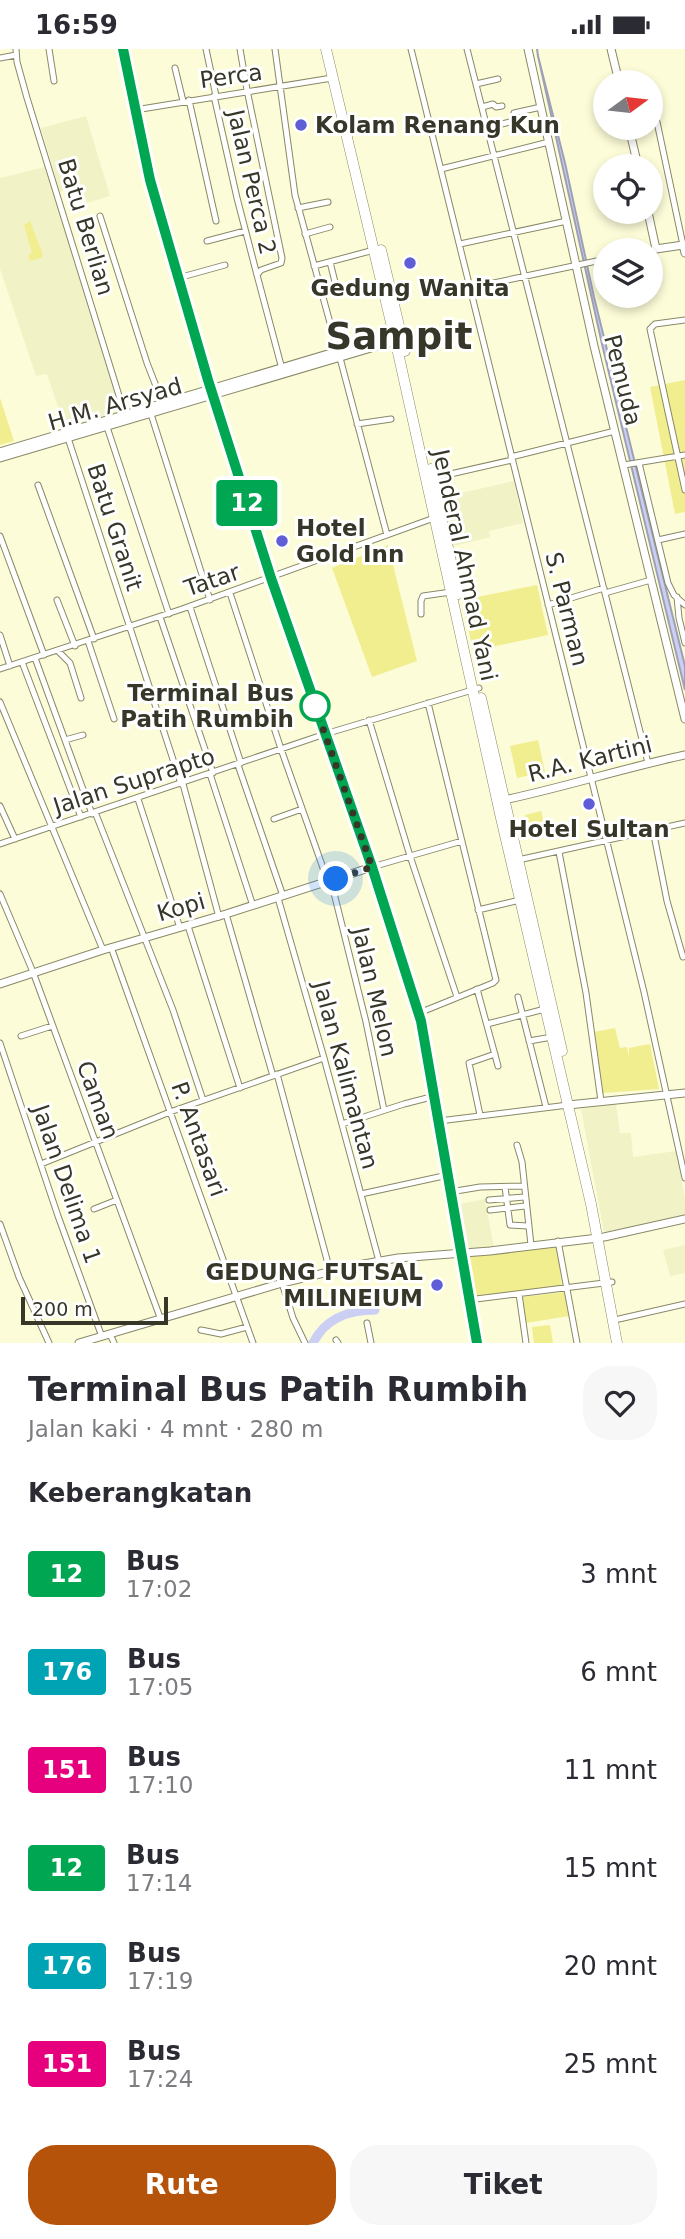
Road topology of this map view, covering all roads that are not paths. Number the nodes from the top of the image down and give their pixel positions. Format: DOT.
graph roads {
  1 [pos="49,49"];
  2 [pos="123,49"];
  3 [pos="206,49"];
  4 [pos="240,49"];
  5 [pos="275,49"];
  6 [pos="326,49"];
  7 [pos="332,49"];
  8 [pos="411,49"];
  9 [pos="467,49"];
  10 [pos="528,49"];
  11 [pos="611,49"];
  12 [pos="16,52"];
  13 [pos="0,58"];
  14 [pos="175,68"];
  15 [pos="616,70"];
  16 [pos="332,78"];
  17 [pos="498,79"];
  18 [pos="54,81"];
  19 [pos="476,85"];
  20 [pos="281,86"];
  21 [pos="247,90"];
  22 [pos="215,96"];
  23 [pos="186,100"];
  24 [pos="502,106"];
  25 [pos="482,107"];
  26 [pos="541,107"];
  27 [pos="135,110"];
  28 [pos="514,113"];
  29 [pos="510,122"];
  30 [pos="487,128"];
  31 [pos="349,134"];
  32 [pos="661,140"];
  33 [pos="550,142"];
  34 [pos="494,155"];
  35 [pos="441,169"];
  36 [pos="328,202"];
  37 [pos="298,208"];
  38 [pos="100,216"];
  39 [pos="216,221"];
  40 [pos="567,221"];
  41 [pos="330,227"];
  42 [pos="245,231"];
  43 [pos="514,233"];
  44 [pos="305,234"];
  45 [pos="207,241"];
  46 [pos="374,243"];
  47 [pos="460,244"];
  48 [pos="684,247"];
  49 [pos="663,249"];
  50 [pos="330,262"];
  51 [pos="593,262"];
  52 [pos="225,265"];
  53 [pos="580,265"];
  54 [pos="314,266"];
  55 [pos="257,275"];
  56 [pos="524,276"];
  57 [pos="178,278"];
  58 [pos="336,286"];
  59 [pos="470,288"];
  60 [pos="685,320"];
  61 [pos="398,337"];
  62 [pos="339,355"];
  63 [pos="295,368"];
  64 [pos="282,369"];
  65 [pos="212,393"];
  66 [pos="163,404"];
  67 [pos="151,414"];
  68 [pos="125,415"];
  69 [pos="391,419"];
  70 [pos="357,424"];
  71 [pos="107,427"];
  72 [pos="615,431"];
  73 [pos="68,438"];
  74 [pos="567,444"];
  75 [pos="0,452"];
  76 [pos="685,455"];
  77 [pos="677,456"];
  78 [pos="0,458"];
  79 [pos="511,458"];
  80 [pos="632,464"];
  81 [pos="433,478"];
  82 [pos="37,485"];
  83 [pos="685,490"];
  84 [pos="434,518"];
  85 [pos="685,534"];
  86 [pos="387,535"];
  87 [pos="0,536"];
  88 [pos="657,540"];
  89 [pos="271,578"];
  90 [pos="651,580"];
  91 [pos="604,590"];
  92 [pos="451,592"];
  93 [pos="230,593"];
  94 [pos="677,597"];
  95 [pos="57,600"];
  96 [pos="210,600"];
  97 [pos="548,604"];
  98 [pos="685,605"];
  99 [pos="190,607"];
  100 [pos="169,614"];
  101 [pos="421,614"];
  102 [pos="160,617"];
  103 [pos="129,627"];
  104 [pos="0,635"];
  105 [pos="91,640"];
  106 [pos="685,643"];
  107 [pos="75,646"];
  108 [pos="58,651"];
  109 [pos="44,655"];
  110 [pos="35,658"];
  111 [pos="22,662"];
  112 [pos="10,666"];
  113 [pos="0,669"];
  114 [pos="476,688"];
  115 [pos="81,698"];
  116 [pos="0,702"];
  117 [pos="428,703"];
  118 [pos="114,719"];
  119 [pos="685,719"];
  120 [pos="369,720"];
  121 [pos="326,734"];
  122 [pos="83,735"];
  123 [pos="65,740"];
  124 [pos="281,749"];
  125 [pos="685,755"];
  126 [pos="648,763"];
  127 [pos="240,764"];
  128 [pos="211,774"];
  129 [pos="590,778"];
  130 [pos="182,784"];
  131 [pos="138,799"];
  132 [pos="504,800"];
  133 [pos="0,806"];
  134 [pos="302,809"];
  135 [pos="93,813"];
  136 [pos="81,817"];
  137 [pos="274,818"];
  138 [pos="685,823"];
  139 [pos="51,827"];
  140 [pos="653,831"];
  141 [pos="15,839"];
  142 [pos="462,841"];
  143 [pos="606,841"];
  144 [pos="0,844"];
  145 [pos="559,852"];
  146 [pos="410,856"];
  147 [pos="518,860"];
  148 [pos="372,867"];
  149 [pos="329,882"];
  150 [pos="0,894"];
  151 [pos="280,897"];
  152 [pos="520,900"];
  153 [pos="253,906"];
  154 [pos="478,910"];
  155 [pos="222,915"];
  156 [pos="184,927"];
  157 [pos="146,937"];
  158 [pos="107,949"];
  159 [pos="683,957"];
  160 [pos="33,972"];
  161 [pos="0,984"];
  162 [pos="477,989"];
  163 [pos="457,997"];
  164 [pos="518,997"];
  165 [pos="545,1009"];
  166 [pos="419,1013"];
  167 [pos="522,1013"];
  168 [pos="487,1024"];
  169 [pos="52,1026"];
  170 [pos="21,1036"];
  171 [pos="552,1037"];
  172 [pos="528,1041"];
  173 [pos="0,1043"];
  174 [pos="495,1054"];
  175 [pos="324,1058"];
  176 [pos="498,1066"];
  177 [pos="275,1075"];
  178 [pos="567,1086"];
  179 [pos="240,1088"];
  180 [pos="685,1093"];
  181 [pos="668,1095"];
  182 [pos="435,1096"];
  183 [pos="203,1100"];
  184 [pos="601,1101"];
  185 [pos="571,1104"];
  186 [pos="546,1107"];
  187 [pos="384,1110"];
  188 [pos="170,1112"];
  189 [pos="480,1115"];
  190 [pos="439,1121"];
  191 [pos="342,1124"];
  192 [pos="95,1143"];
  193 [pos="517,1145"];
  194 [pos="41,1164"];
  195 [pos="448,1175"];
  196 [pos="685,1178"];
  197 [pos="523,1186"];
  198 [pos="505,1187"];
  199 [pos="450,1192"];
  200 [pos="361,1194"];
  201 [pos="524,1197"];
  202 [pos="507,1198"];
  203 [pos="117,1200"];
  204 [pos="489,1200"];
  205 [pos="526,1206"];
  206 [pos="508,1207"];
  207 [pos="94,1209"];
  208 [pos="490,1210"];
  209 [pos="685,1219"];
  210 [pos="0,1224"];
  211 [pos="528,1226"];
  212 [pos="601,1238"];
  213 [pos="558,1241"];
  214 [pos="531,1245"];
  215 [pos="460,1252"];
  216 [pos="379,1261"];
  217 [pos="330,1271"];
  218 [pos="282,1283"];
  219 [pos="610,1283"];
  220 [pos="567,1288"];
  221 [pos="519,1294"];
  222 [pos="236,1296"];
  223 [pos="468,1300"];
  224 [pos="685,1304"];
  225 [pos="619,1319"];
  226 [pos="161,1320"];
  227 [pos="367,1323"];
  228 [pos="247,1327"];
  229 [pos="201,1330"];
  230 [pos="106,1335"];
  231 [pos="49,1343"];
  232 [pos="79,1343"];
  233 [pos="114,1343"];
  234 [pos="253,1343"];
  235 [pos="305,1343"];
  236 [pos="371,1343"];
  237 [pos="477,1343"];
  238 [pos="526,1343"];
  239 [pos="578,1343"];
  240 [pos="617,1343"];
  241 [pos="623,1343"];
  1 -- 18 [label="street"];
  2 -- 27 [label="street"];
  3 -- 22 [label="street, Jalan Perca 2"];
  4 -- 21 [label="street"];
  5 -- 20 [label="street"];
  6 -- 16 [label="highway, Jenderal Ahmad Yani"];
  7 -- 31 [label="highway, Jenderal Ahmad Yani"];
  8 -- 35 [label="street, S. Parman"];
  9 -- 19 [label="street"];
  10 -- 26 [label="street, Pemuda"];
  11 -- 15 [label="street"];
  12 -- 13 [label="street"];
  12 -- 68 [label="street, Batu Berlian"];
  14 -- 23 [label="street"];
  16 -- 20 [label="street, Perca"];
  16 -- 31 [label="highway, Jenderal Ahmad Yani"];
  17 -- 19 [label="street"];
  19 -- 25 [label="street"];
  20 -- 21 [label="street, Perca"];
  20 -- 37 [label="street"];
  21 -- 22 [label="street, Perca"];
  21 -- 55 [label="street"];
  22 -- 23 [label="street, Perca"];
  22 -- 42 [label="street, Jalan Perca 2"];
  23 -- 27 [label="street, Perca"];
  23 -- 39 [label="street"];
  24 -- 25 [label="street"];
  25 -- 30 [label="street"];
  26 -- 28 [label="street"];
  26 -- 33 [label="street, Pemuda"];
  27 -- 57 [label="street"];
  29 -- 30 [label="street"];
  30 -- 34 [label="street"];
  31 -- 46 [label="highway, Jenderal Ahmad Yani"];
  32 -- 48 [label="street"];
  33 -- 34 [label="street"];
  33 -- 40 [label="street, Pemuda"];
  34 -- 35 [label="street"];
  34 -- 43 [label="street"];
  35 -- 47 [label="street, S. Parman"];
  36 -- 37 [label="street"];
  37 -- 44 [label="street"];
  38 -- 66 [label="street"];
  40 -- 43 [label="street"];
  40 -- 53 [label="street, Pemuda"];
  41 -- 44 [label="street"];
  42 -- 45 [label="street"];
  42 -- 55 [label="street, Jalan Perca 2"];
  43 -- 47 [label="street"];
  43 -- 56 [label="street"];
  44 -- 54 [label="street"];
  46 -- 50 [label="street"];
  46 -- 61 [label="highway, Jenderal Ahmad Yani"];
  47 -- 59 [label="street, S. Parman"];
  48 -- 49 [label="street"];
  50 -- 54 [label="street"];
  50 -- 58 [label="street"];
  51 -- 53 [label="street"];
  52 -- 57 [label="street"];
  53 -- 56 [label="street"];
  53 -- 72 [label="street, Pemuda"];
  54 -- 62 [label="street"];
  55 -- 64 [label="street, Jalan Perca 2"];
  56 -- 59 [label="street"];
  56 -- 74 [label="street"];
  57 -- 65 [label="street"];
  59 -- 79 [label="street, S. Parman"];
  60 -- 77 [label="street"];
  61 -- 62 [label="street, H.M. Arsyad"];
  61 -- 81 [label="highway, Jenderal Ahmad Yani"];
  61 -- 84 [label="highway, Jenderal Ahmad Yani"];
  62 -- 63 [label="street, H.M. Arsyad"];
  62 -- 70 [label="street"];
  63 -- 64 [label="street, H.M. Arsyad"];
  63 -- 65 [label="street, H.M. Arsyad"];
  64 -- 65 [label="street, H.M. Arsyad"];
  65 -- 66 [label="street, H.M. Arsyad"];
  65 -- 67 [label="street, H.M. Arsyad"];
  65 -- 89 [label="street"];
  66 -- 68 [label="street, H.M. Arsyad"];
  67 -- 71 [label="street, H.M. Arsyad"];
  67 -- 96 [label="street"];
  68 -- 75 [label="street, H.M. Arsyad"];
  69 -- 70 [label="street"];
  70 -- 86 [label="street"];
  71 -- 73 [label="street, H.M. Arsyad"];
  71 -- 100 [label="street"];
  72 -- 74 [label="street"];
  72 -- 80 [label="street, Pemuda"];
  73 -- 78 [label="street, H.M. Arsyad"];
  73 -- 103 [label="street, Batu Granit"];
  74 -- 79 [label="street"];
  74 -- 91 [label="street"];
  76 -- 77 [label="street"];
  77 -- 80 [label="street"];
  77 -- 83 [label="street"];
  79 -- 81 [label="street"];
  79 -- 97 [label="street, S. Parman"];
  80 -- 88 [label="street"];
  80 -- 90 [label="street, Pemuda"];
  81 -- 114 [label="highway, Jenderal Ahmad Yani"];
  82 -- 105 [label="street"];
  84 -- 86 [label="street, Tatar"];
  84 -- 92 [label="highway, Jenderal Ahmad Yani"];
  85 -- 88 [label="street"];
  86 -- 89 [label="street, Tatar"];
  87 -- 109 [label="street"];
  88 -- 94 [label="street"];
  89 -- 93 [label="street, Tatar"];
  89 -- 121 [label="street"];
  90 -- 91 [label="street"];
  90 -- 119 [label="street, Pemuda"];
  91 -- 97 [label="street"];
  91 -- 126 [label="street"];
  92 -- 101 [label="street"];
  92 -- 114 [label="highway, Jenderal Ahmad Yani"];
  93 -- 96 [label="street, Tatar"];
  93 -- 124 [label="street, Jalan Melon"];
  94 -- 98 [label="street"];
  94 -- 106 [label="street"];
  95 -- 107 [label="street"];
  96 -- 99 [label="street, Tatar"];
  97 -- 129 [label="street, S. Parman"];
  99 -- 100 [label="street, Tatar"];
  99 -- 127 [label="street, Jalan Kalimantan"];
  100 -- 102 [label="street, Tatar"];
  102 -- 103 [label="street, Tatar"];
  102 -- 128 [label="street"];
  103 -- 105 [label="street, Tatar"];
  103 -- 130 [label="street, Batu Granit"];
  104 -- 112 [label="street"];
  105 -- 107 [label="street, Tatar"];
  105 -- 118 [label="street"];
  107 -- 108 [label="street, Tatar"];
  108 -- 109 [label="street, Tatar"];
  108 -- 115 [label="street"];
  109 -- 110 [label="street, Tatar"];
  110 -- 111 [label="street, Tatar"];
  110 -- 123 [label="street"];
  111 -- 112 [label="street, Tatar"];
  111 -- 136 [label="street"];
  112 -- 113 [label="street, Tatar"];
  114 -- 117 [label="street, Jalan Suprapto"];
  114 -- 132 [label="highway, Jenderal Ahmad Yani"];
  114 -- 152 [label="highway, Jenderal Ahmad Yani"];
  116 -- 139 [label="street, P. Antasari"];
  117 -- 120 [label="street, Jalan Suprapto"];
  117 -- 142 [label="street"];
  120 -- 121 [label="street, Jalan Suprapto"];
  120 -- 146 [label="street"];
  121 -- 124 [label="street, Jalan Suprapto"];
  121 -- 148 [label="street"];
  122 -- 123 [label="street"];
  123 -- 135 [label="street"];
  124 -- 127 [label="street, Jalan Suprapto"];
  124 -- 134 [label="street, Jalan Melon"];
  125 -- 126 [label="street, R.A. Kartini"];
  126 -- 129 [label="street, R.A. Kartini"];
  127 -- 128 [label="street, Jalan Suprapto"];
  127 -- 151 [label="street, Jalan Kalimantan"];
  128 -- 130 [label="street, Jalan Suprapto"];
  128 -- 153 [label="street"];
  129 -- 132 [label="street, R.A. Kartini"];
  129 -- 143 [label="street, S. Parman"];
  130 -- 131 [label="street, Jalan Suprapto"];
  130 -- 155 [label="street, Batu Granit"];
  131 -- 135 [label="street, Jalan Suprapto"];
  131 -- 156 [label="street"];
  132 -- 147 [label="highway, Jenderal Ahmad Yani"];
  133 -- 141 [label="street"];
  134 -- 137 [label="street"];
  134 -- 149 [label="street, Jalan Melon"];
  135 -- 136 [label="street, Jalan Suprapto"];
  135 -- 157 [label="street"];
  136 -- 139 [label="street, Jalan Suprapto"];
  138 -- 140 [label="street"];
  139 -- 141 [label="street, Jalan Suprapto"];
  139 -- 158 [label="street, P. Antasari"];
  140 -- 143 [label="street"];
  140 -- 159 [label="street"];
  141 -- 144 [label="street, Jalan Suprapto"];
  142 -- 146 [label="street"];
  142 -- 154 [label="street"];
  143 -- 145 [label="street"];
  143 -- 181 [label="street, S. Parman"];
  145 -- 147 [label="street"];
  145 -- 184 [label="street"];
  146 -- 148 [label="street"];
  146 -- 163 [label="street"];
  147 -- 178 [label="highway, Jenderal Ahmad Yani"];
  148 -- 149 [label="street, Kopi"];
  148 -- 166 [label="street"];
  149 -- 151 [label="street, Kopi"];
  149 -- 187 [label="street, Jalan Melon"];
  150 -- 160 [label="street, Caman"];
  151 -- 153 [label="street, Kopi"];
  151 -- 175 [label="street, Jalan Kalimantan"];
  152 -- 154 [label="street"];
  152 -- 165 [label="highway, Jenderal Ahmad Yani"];
  153 -- 155 [label="street, Kopi"];
  154 -- 162 [label="street"];
  155 -- 156 [label="street, Kopi"];
  155 -- 177 [label="street, Batu Granit"];
  156 -- 157 [label="street, Kopi"];
  156 -- 179 [label="street"];
  157 -- 158 [label="street, Kopi"];
  157 -- 183 [label="street"];
  158 -- 160 [label="street, Kopi"];
  158 -- 188 [label="street, P. Antasari"];
  160 -- 161 [label="street, Kopi"];
  160 -- 169 [label="street, Caman"];
  162 -- 163 [label="street"];
  162 -- 168 [label="street"];
  163 -- 166 [label="street"];
  164 -- 167 [label="street"];
  165 -- 167 [label="street"];
  165 -- 171 [label="highway, Jenderal Ahmad Yani"];
  166 -- 182 [label="street"];
  167 -- 168 [label="street"];
  167 -- 172 [label="street"];
  168 -- 174 [label="street"];
  169 -- 170 [label="street"];
  169 -- 192 [label="street, Caman"];
  171 -- 172 [label="street"];
  171 -- 178 [label="highway, Jenderal Ahmad Yani"];
  172 -- 186 [label="street"];
  173 -- 194 [label="street, Jalan Delima 1"];
  174 -- 176 [label="street"];
  174 -- 189 [label="street"];
  175 -- 177 [label="street"];
  175 -- 191 [label="street, Jalan Kalimantan"];
  177 -- 179 [label="street"];
  177 -- 217 [label="street, Batu Granit"];
  178 -- 185 [label="highway"];
  179 -- 183 [label="street"];
  180 -- 181 [label="street"];
  181 -- 184 [label="street"];
  181 -- 196 [label="street, S. Parman"];
  182 -- 187 [label="street"];
  182 -- 190 [label="street"];
  183 -- 188 [label="street"];
  184 -- 185 [label="street"];
  185 -- 186 [label="street"];
  185 -- 212 [label="highway"];
  185 -- 212 [label="highway"];
  186 -- 189 [label="street"];
  187 -- 191 [label="street"];
  188 -- 192 [label="street"];
  188 -- 222 [label="street, P. Antasari"];
  189 -- 190 [label="street"];
  190 -- 195 [label="street"];
  191 -- 200 [label="street, Jalan Kalimantan"];
  192 -- 194 [label="street"];
  192 -- 203 [label="street, Caman"];
  193 -- 197 [label="street"];
  194 -- 230 [label="street, Jalan Delima 1"];
  195 -- 199 [label="street"];
  195 -- 200 [label="street"];
  197 -- 198 [label="street"];
  197 -- 201 [label="street"];
  198 -- 199 [label="street"];
  198 -- 202 [label="street"];
  199 -- 215 [label="street"];
  200 -- 216 [label="street, Jalan Kalimantan"];
  201 -- 202 [label="street"];
  201 -- 205 [label="street"];
  202 -- 204 [label="street"];
  202 -- 206 [label="street"];
  203 -- 207 [label="street"];
  203 -- 226 [label="street, Caman"];
  205 -- 206 [label="street"];
  205 -- 211 [label="street"];
  206 -- 208 [label="street"];
  206 -- 211 [label="street"];
  209 -- 212 [label="street"];
  210 -- 231 [label="street"];
  211 -- 214 [label="street"];
  212 -- 213 [label="street"];
  212 -- 219 [label="highway"];
  213 -- 214 [label="street"];
  213 -- 220 [label="street"];
  214 -- 215 [label="street"];
  215 -- 216 [label="street"];
  215 -- 223 [label="street"];
  216 -- 217 [label="street"];
  217 -- 218 [label="street"];
  218 -- 222 [label="street"];
  218 -- 235 [label="street"];
  219 -- 220 [label="street"];
  219 -- 225 [label="highway"];
  219 -- 240 [label="highway"];
  220 -- 221 [label="street"];
  220 -- 239 [label="street"];
  221 -- 223 [label="street"];
  221 -- 238 [label="street"];
  222 -- 226 [label="street"];
  222 -- 228 [label="street, P. Antasari"];
  223 -- 237 [label="street"];
  224 -- 225 [label="street"];
  225 -- 241 [label="highway"];
  226 -- 230 [label="street"];
  227 -- 236 [label="street"];
  228 -- 229 [label="street"];
  228 -- 234 [label="street, P. Antasari"];
  230 -- 232 [label="street"];
  230 -- 233 [label="street, Jalan Delima 1"];
}
